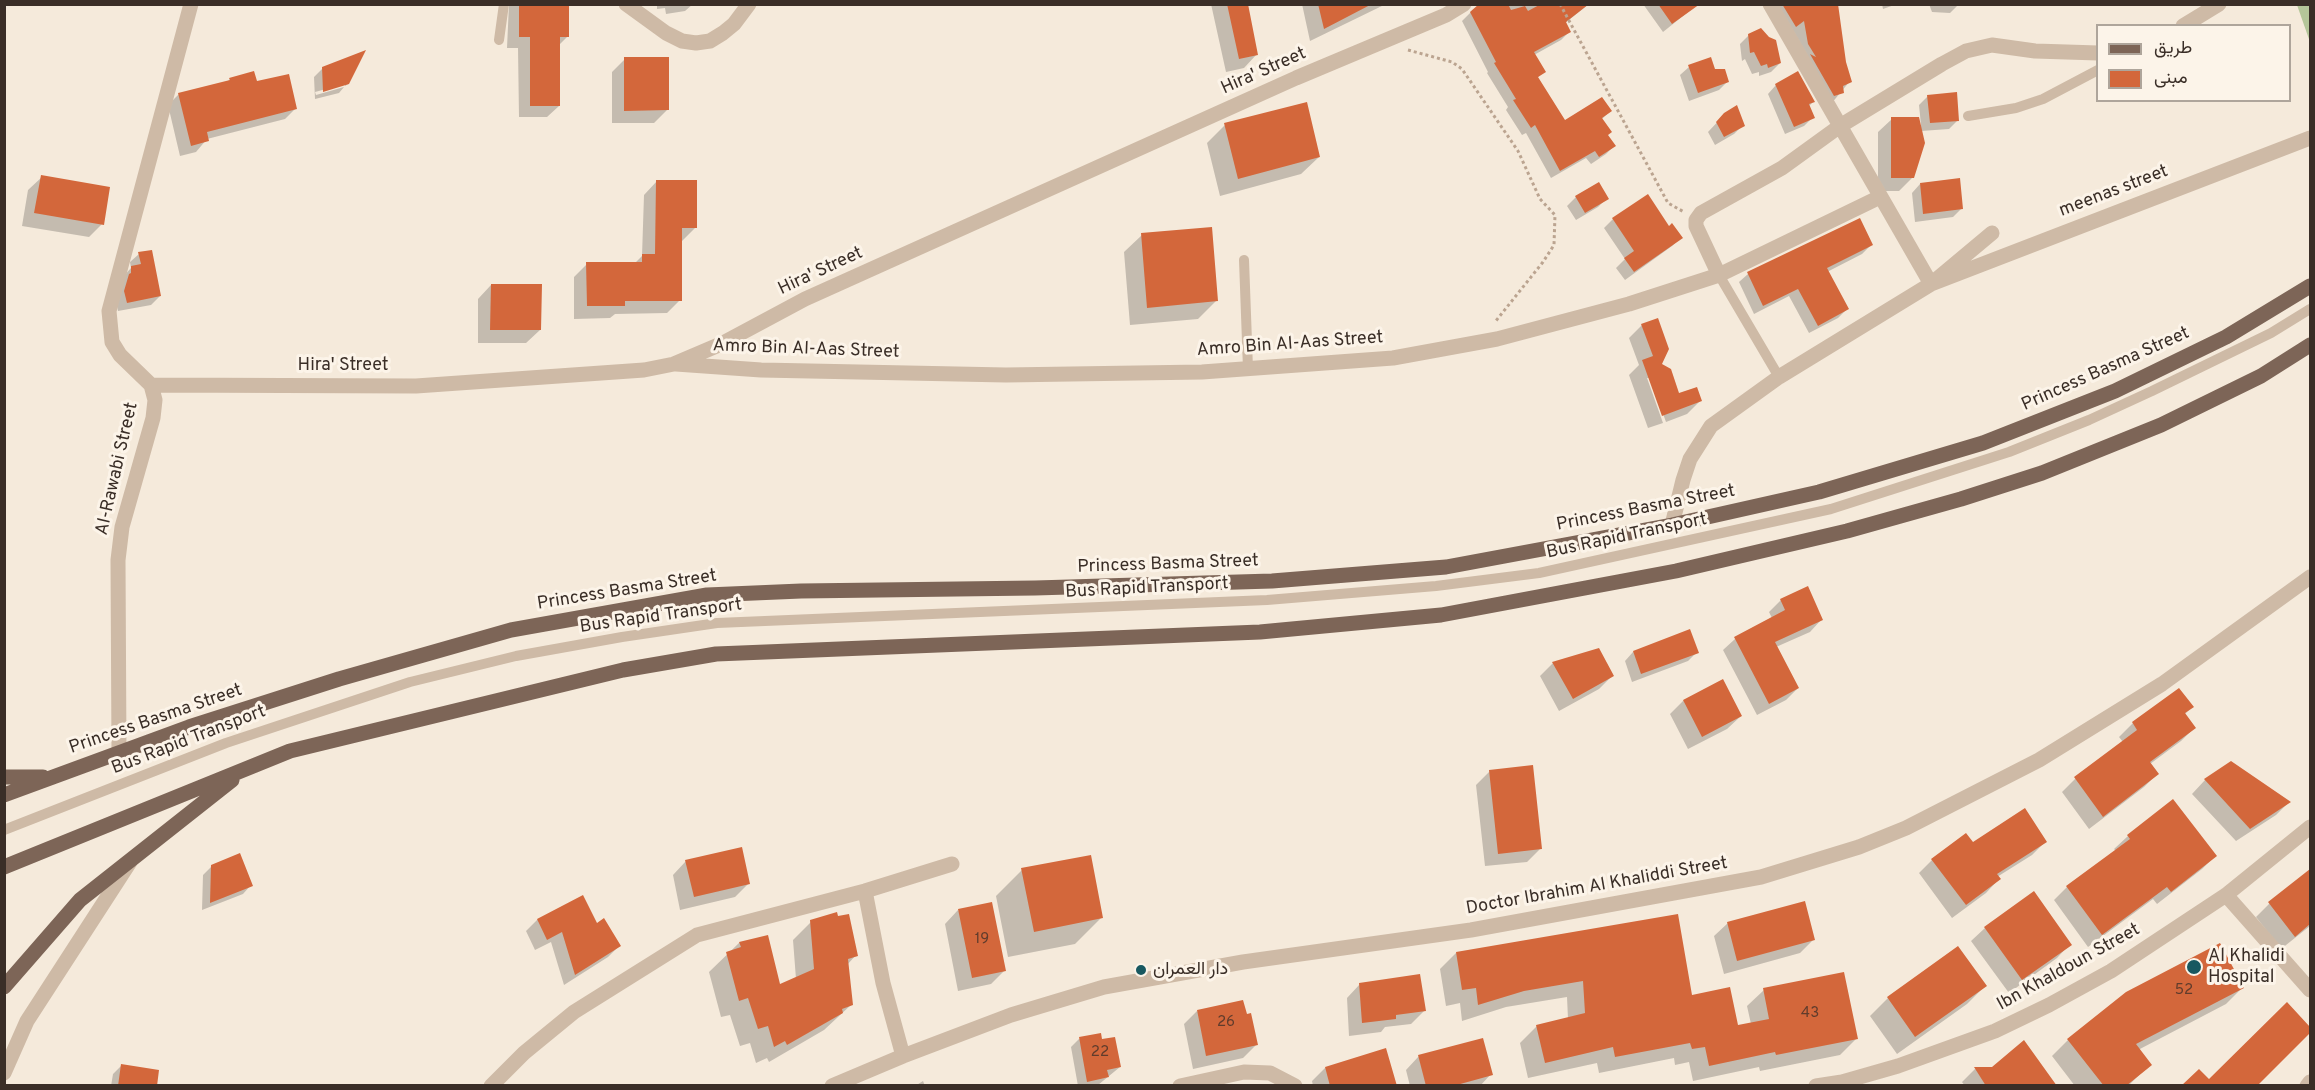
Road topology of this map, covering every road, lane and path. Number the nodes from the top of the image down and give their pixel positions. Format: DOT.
graph roads {
  1 [pos="191,4"];
  2 [pos="504,4"];
  3 [pos="626,4"];
  4 [pos="749,4"];
  5 [pos="1464,4"];
  6 [pos="1560,4"];
  7 [pos="1770,4"];
  8 [pos="2219,4"];
  9 [pos="2186,24"];
  10 [pos="1389,39"];
  11 [pos="499,40"];
  12 [pos="2096,53"];
  13 [pos="2096,71"];
  14 [pos="1968,116"];
  15 [pos="1840,126"];
  16 [pos="2310,138"];
  17 [pos="1880,197"];
  18 [pos="1668,203"];
  19 [pos="1992,233"];
  20 [pos="1244,260"];
  21 [pos="1719,275"];
  22 [pos="1931,284"];
  23 [pos="2310,286"];
  24 [pos="2310,309"];
  25 [pos="1479,343"];
  26 [pos="2310,345"];
  27 [pos="674,364"];
  28 [pos="1248,369"];
  29 [pos="1779,377"];
  30 [pos="151,385"];
  31 [pos="1672,525"];
  32 [pos="2310,577"];
  33 [pos="119,753"];
  34 [pos="246,770"];
  35 [pos="4,777"];
  36 [pos="52,777"];
  37 [pos="4,795"];
  38 [pos="2310,827"];
  39 [pos="4,830"];
  40 [pos="132,859"];
  41 [pos="952,864"];
  42 [pos="4,867"];
  43 [pos="864,891"];
  44 [pos="2226,895"];
  45 [pos="4,987"];
  46 [pos="2310,990"];
  47 [pos="903,1056"];
  48 [pos="4,1073"];
  49 [pos="2310,1082"];
  50 [pos="1826,1085"];
  51 [pos="491,1086"];
  52 [pos="832,1086"];
  53 [pos="1180,1086"];
  54 [pos="1295,1086"];
  55 [pos="2307,1086"];
  1 -- 30 [label="street, Al-Rawabi Street"];
  2 -- 11 [label="lane"];
  3 -- 4 [label="street"];
  5 -- 10 [label="street, Hira' Street"];
  6 -- 18 [label="path"];
  7 -- 15 [label="street"];
  8 -- 9 [label="street"];
  10 -- 25 [label="path"];
  10 -- 27 [label="street, Hira' Street"];
  12 -- 15 [label="street"];
  13 -- 14 [label="lane"];
  15 -- 17 [label="street"];
  15 -- 21 [label="street"];
  16 -- 22 [label="street, meenas street"];
  17 -- 21 [label="street, Amro Bin Al-Aas Street"];
  17 -- 22 [label="street"];
  19 -- 22 [label="street"];
  20 -- 28 [label="lane"];
  21 -- 25 [label="street, Amro Bin Al-Aas Street"];
  21 -- 29 [label="lane"];
  22 -- 29 [label="street"];
  23 -- 31 [label="main road, Princess Basma Street"];
  24 -- 39 [label="lane, Bus Rapid Transport"];
  25 -- 28 [label="street, Amro Bin Al-Aas Street"];
  26 -- 34 [label="main road"];
  27 -- 28 [label="street, Amro Bin Al-Aas Street"];
  27 -- 30 [label="street, Hira' Street"];
  29 -- 31 [label="street"];
  30 -- 33 [label="street, Al-Rawabi Street"];
  31 -- 33 [label="main road, Princess Basma Street"];
  32 -- 47 [label="street, Doctor Ibrahim Al Khaliddi Street"];
  33 -- 36 [label="main road, Princess Basma Street"];
  34 -- 40 [label="main road"];
  34 -- 42 [label="main road"];
  35 -- 36 [label="main road"];
  36 -- 37 [label="main road, Princess Basma Street"];
  38 -- 44 [label="street, Ibn Khaldoun Street"];
  40 -- 45 [label="main road"];
  40 -- 48 [label="street"];
  41 -- 43 [label="street"];
  43 -- 47 [label="street"];
  43 -- 51 [label="street"];
  44 -- 46 [label="street"];
  44 -- 50 [label="street, Ibn Khaldoun Street"];
  47 -- 52 [label="street, Doctor Ibrahim Al Khaliddi Street"];
  49 -- 55 [label="street"];
  53 -- 54 [label="street"];
}
